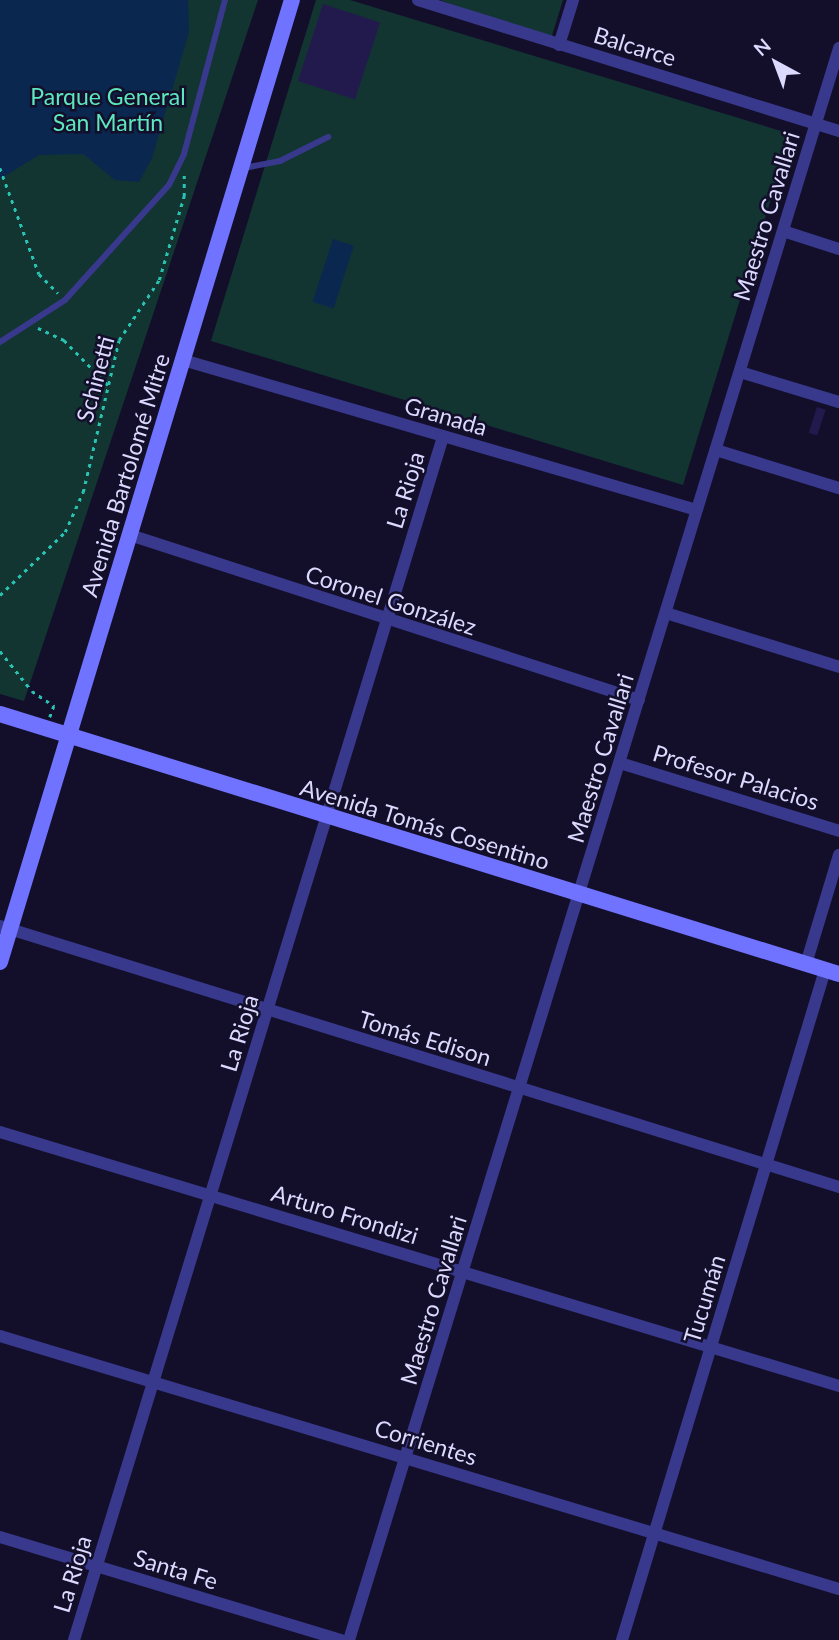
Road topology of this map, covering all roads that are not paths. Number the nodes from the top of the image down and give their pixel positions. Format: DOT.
graph roads {
  1 [pos="225,0"];
  2 [pos="292,0"];
  3 [pos="418,0"];
  4 [pos="573,0"];
  5 [pos="559,45"];
  6 [pos="839,48"];
  7 [pos="816,124"];
  8 [pos="839,131"];
  9 [pos="328,137"];
  10 [pos="242,169"];
  11 [pos="783,231"];
  12 [pos="839,249"];
  13 [pos="0,342"];
  14 [pos="183,360"];
  15 [pos="740,372"];
  16 [pos="839,401"];
  17 [pos="443,437"];
  18 [pos="716,450"];
  19 [pos="839,488"];
  20 [pos="697,510"];
  21 [pos="130,534"];
  22 [pos="666,614"];
  23 [pos="387,622"];
  24 [pos="839,667"];
  25 [pos="639,700"];
  26 [pos="0,713"];
  27 [pos="70,733"];
  28 [pos="620,763"];
  29 [pos="327,819"];
  30 [pos="839,831"];
  31 [pos="839,855"];
  32 [pos="579,895"];
  33 [pos="5,928"];
  34 [pos="0,962"];
  35 [pos="806,964"];
  36 [pos="832,972"];
  37 [pos="268,1011"];
  38 [pos="520,1089"];
  39 [pos="0,1132"];
  40 [pos="766,1165"];
  41 [pos="839,1187"];
  42 [pos="211,1196"];
  43 [pos="464,1272"];
  44 [pos="0,1336"];
  45 [pos="712,1347"];
  46 [pos="154,1382"];
  47 [pos="839,1386"];
  48 [pos="407,1458"];
  49 [pos="655,1534"];
  50 [pos="0,1537"];
  51 [pos="96,1566"];
  52 [pos="839,1589"];
  53 [pos="74,1640"];
  54 [pos="341,1640"];
  55 [pos="349,1640"];
  56 [pos="622,1640"];
  1 -- 13 [label="lane"];
  2 -- 10 [label="main road, Avenida Bartolomé Mitre"];
  3 -- 5 [label="street, Balcarce"];
  4 -- 5 [label="street"];
  5 -- 7 [label="street, Balcarce"];
  6 -- 7 [label="street, Maestro Cavallari"];
  7 -- 8 [label="street, Balcarce"];
  7 -- 11 [label="street, Maestro Cavallari"];
  9 -- 10 [label="lane"];
  10 -- 14 [label="main road, Avenida Bartolomé Mitre"];
  11 -- 12 [label="street"];
  11 -- 15 [label="street, Maestro Cavallari"];
  14 -- 17 [label="street, Granada"];
  14 -- 21 [label="main road, Avenida Bartolomé Mitre"];
  15 -- 16 [label="street"];
  15 -- 18 [label="street, Maestro Cavallari"];
  17 -- 20 [label="street, Granada"];
  17 -- 23 [label="street, La Rioja"];
  18 -- 19 [label="street"];
  18 -- 20 [label="street, Maestro Cavallari"];
  20 -- 22 [label="street, Maestro Cavallari"];
  21 -- 23 [label="street, Coronel González"];
  21 -- 27 [label="main road, Avenida Bartolomé Mitre"];
  22 -- 24 [label="street"];
  22 -- 25 [label="street, Maestro Cavallari"];
  23 -- 25 [label="street, Coronel González"];
  23 -- 29 [label="street, La Rioja"];
  25 -- 28 [label="street, Maestro Cavallari"];
  26 -- 27 [label="main road, Avenida Tomás Cosentino"];
  27 -- 29 [label="main road, Avenida Tomás Cosentino"];
  27 -- 33 [label="main road, Avenida Bartolomé Mitre"];
  28 -- 30 [label="street, Profesor Palacios"];
  28 -- 32 [label="street, Maestro Cavallari"];
  29 -- 32 [label="main road, Avenida Tomás Cosentino"];
  29 -- 37 [label="street, La Rioja"];
  31 -- 35 [label="street"];
  32 -- 35 [label="main road, Avenida Tomás Cosentino"];
  32 -- 38 [label="street, Maestro Cavallari"];
  33 -- 34 [label="main road, Avenida Bartolomé Mitre"];
  33 -- 37 [label="street, Tomás Edison"];
  35 -- 36 [label="main road, Avenida Tomás Cosentino"];
  36 -- 40 [label="street, Tucumán"];
  37 -- 38 [label="street, Tomás Edison"];
  37 -- 42 [label="street, La Rioja"];
  38 -- 40 [label="street, Tomás Edison"];
  38 -- 43 [label="street, Maestro Cavallari"];
  39 -- 42 [label="street, Arturo Frondizi"];
  40 -- 41 [label="street, Tomás Edison"];
  40 -- 45 [label="street, Tucumán"];
  42 -- 43 [label="street, Arturo Frondizi"];
  42 -- 46 [label="street, La Rioja"];
  43 -- 45 [label="street, Arturo Frondizi"];
  43 -- 48 [label="street, Maestro Cavallari"];
  44 -- 46 [label="street, Corrientes"];
  45 -- 47 [label="street, Arturo Frondizi"];
  45 -- 49 [label="street, Tucumán"];
  46 -- 48 [label="street, Corrientes"];
  46 -- 51 [label="street, La Rioja"];
  48 -- 49 [label="street, Corrientes"];
  48 -- 55 [label="street, Maestro Cavallari"];
  49 -- 52 [label="street, Corrientes"];
  49 -- 56 [label="street, Tucumán"];
  50 -- 51 [label="street, Santa Fe"];
  51 -- 53 [label="street, La Rioja"];
  51 -- 54 [label="street, Santa Fe"];
}
